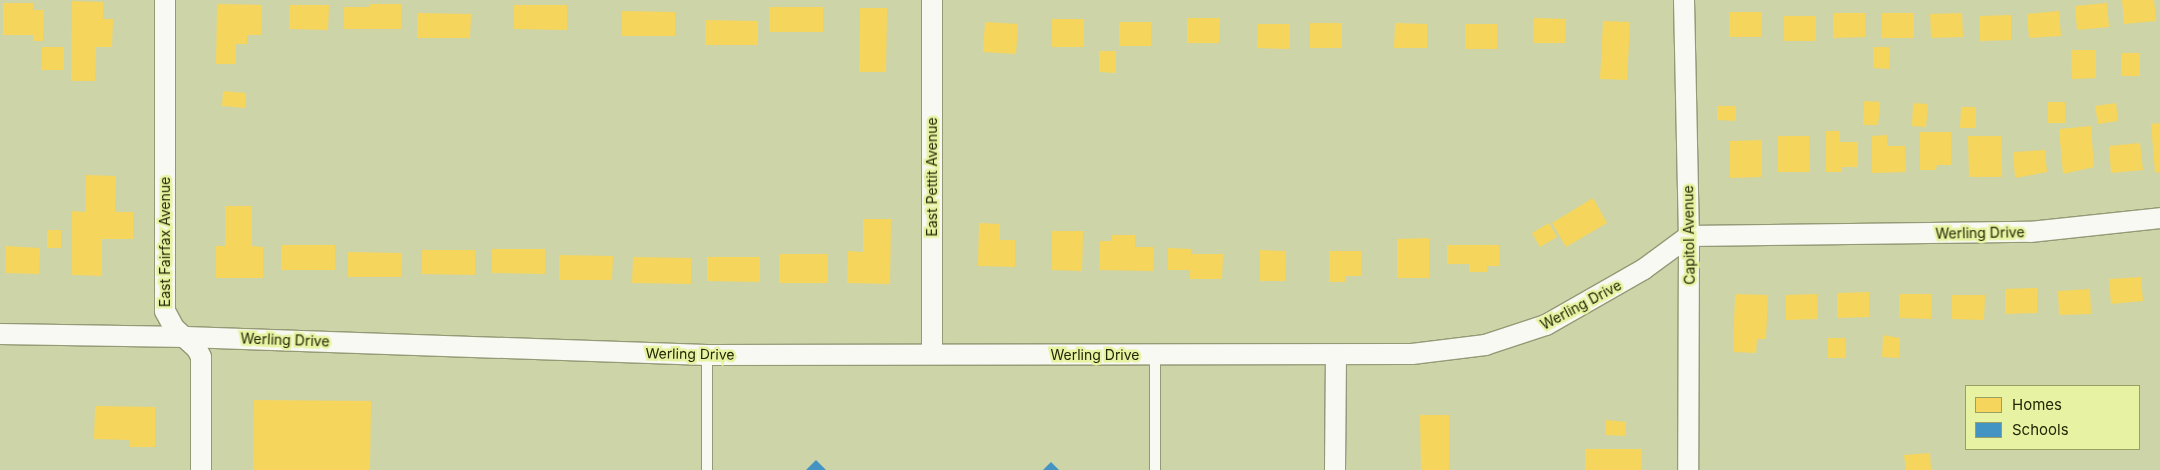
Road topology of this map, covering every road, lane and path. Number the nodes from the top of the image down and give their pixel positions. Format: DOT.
graph roads {
  1 [pos="165,0"];
  2 [pos="932,0"];
  3 [pos="1684,0"];
  4 [pos="2160,218"];
  5 [pos="1689,236"];
  6 [pos="0,334"];
  7 [pos="186,337"];
  8 [pos="932,353"];
  9 [pos="707,355"];
  10 [pos="1155,355"];
  11 [pos="1336,357"];
  12 [pos="201,470"];
  13 [pos="707,470"];
  14 [pos="1155,470"];
  15 [pos="1335,470"];
  16 [pos="1688,470"];
  1 -- 7 [label="street, East Fairfax Avenue"];
  2 -- 8 [label="street, East Pettit Avenue"];
  3 -- 5 [label="street, Capitol Avenue"];
  4 -- 5 [label="street, Werling Drive"];
  5 -- 11 [label="street, Werling Drive"];
  5 -- 16 [label="street, Capitol Avenue"];
  6 -- 7 [label="street, Werling Drive"];
  7 -- 9 [label="street, Werling Drive"];
  7 -- 12 [label="street, East Fairfax Avenue"];
  8 -- 9 [label="street, Werling Drive"];
  8 -- 10 [label="street, Werling Drive"];
  9 -- 13 [label="lane"];
  10 -- 11 [label="street, Werling Drive"];
  10 -- 14 [label="lane"];
  11 -- 15 [label="street"];
}
